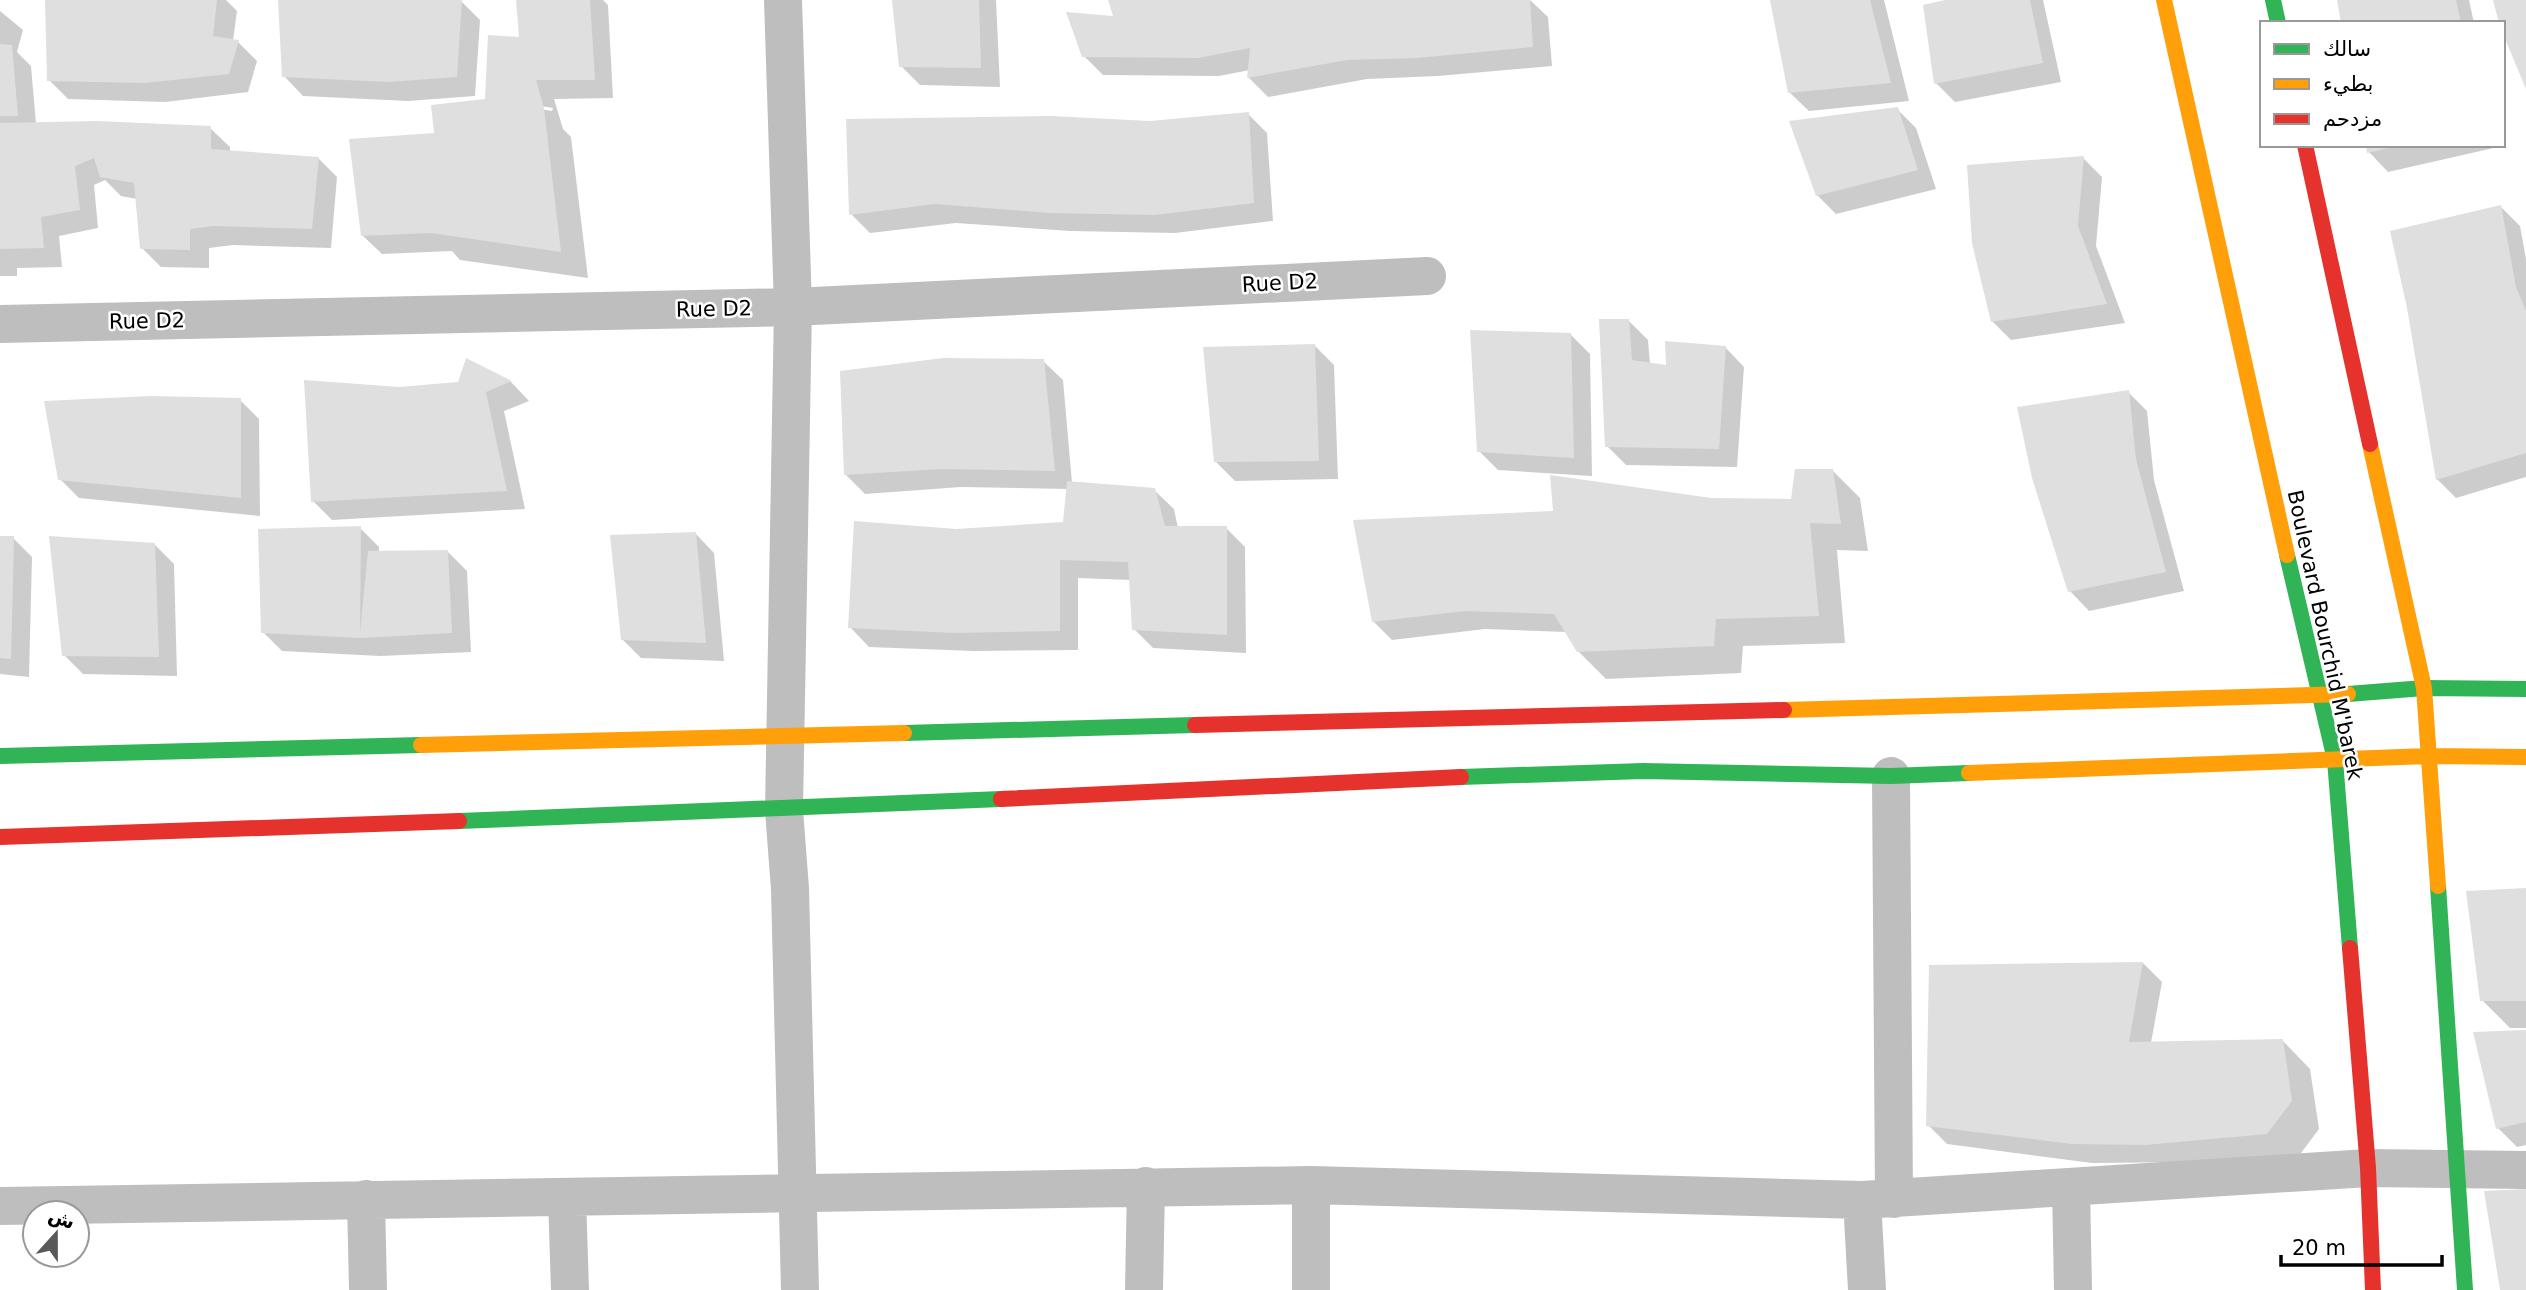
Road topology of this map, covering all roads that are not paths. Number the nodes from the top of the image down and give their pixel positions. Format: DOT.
graph roads {
  1 [pos="783,0"];
  2 [pos="2164,0"];
  3 [pos="2273,0"];
  4 [pos="2278,21"];
  5 [pos="2305,147"];
  6 [pos="1427,276"];
  7 [pos="793,307"];
  8 [pos="0,324"];
  9 [pos="2424,688"];
  10 [pos="2526,689"];
  11 [pos="2318,696"];
  12 [pos="783,737"];
  13 [pos="0,756"];
  14 [pos="2428,756"];
  15 [pos="2526,757"];
  16 [pos="2335,760"];
  17 [pos="1891,776"];
  18 [pos="784,810"];
  19 [pos="0,837"];
  20 [pos="2368,1168"];
  21 [pos="2459,1170"];
  22 [pos="2526,1170"];
  23 [pos="1311,1185"];
  24 [pos="1146,1186"];
  25 [pos="2071,1188"];
  26 [pos="797,1193"];
  27 [pos="567,1197"];
  28 [pos="366,1199"];
  29 [pos="1878,1199"];
  30 [pos="0,1206"];
  31 [pos="368,1290"];
  32 [pos="570,1290"];
  33 [pos="800,1290"];
  34 [pos="1144,1290"];
  35 [pos="1311,1290"];
  36 [pos="1867,1290"];
  37 [pos="2073,1290"];
  38 [pos="2372,1290"];
  39 [pos="2465,1290"];
  1 -- 7 [label="street"];
  2 -- 11 [label="main road, Boulevard Bourchid M'barek"];
  3 -- 4 [label="main road"];
  5 -- 9 [label="main road"];
  6 -- 7 [label="street, Rue D2"];
  7 -- 8 [label="street, Rue D2"];
  7 -- 12 [label="street"];
  9 -- 10 [label="main road"];
  9 -- 11 [label="main road"];
  9 -- 14 [label="main road"];
  11 -- 12 [label="main road"];
  11 -- 16 [label="main road, Boulevard Bourchid M'barek"];
  12 -- 13 [label="main road"];
  12 -- 18 [label="street"];
  14 -- 15 [label="main road"];
  14 -- 16 [label="main road"];
  14 -- 21 [label="main road"];
  16 -- 17 [label="main road"];
  16 -- 20 [label="main road, Boulevard Bourchid M'barek"];
  17 -- 18 [label="main road"];
  17 -- 29 [label="street"];
  18 -- 19 [label="main road"];
  18 -- 26 [label="street"];
  20 -- 21 [label="street"];
  20 -- 25 [label="street"];
  20 -- 38 [label="main road, Boulevard Bourchid M'barek"];
  21 -- 22 [label="street"];
  21 -- 39 [label="main road"];
  23 -- 24 [label="street"];
  23 -- 29 [label="street"];
  23 -- 35 [label="street"];
  24 -- 26 [label="street"];
  24 -- 34 [label="street"];
  25 -- 29 [label="street"];
  25 -- 37 [label="street"];
  26 -- 27 [label="street"];
  26 -- 33 [label="street"];
  27 -- 28 [label="street"];
  27 -- 32 [label="street"];
  28 -- 30 [label="street"];
  28 -- 31 [label="street"];
  29 -- 36 [label="street"];
}
